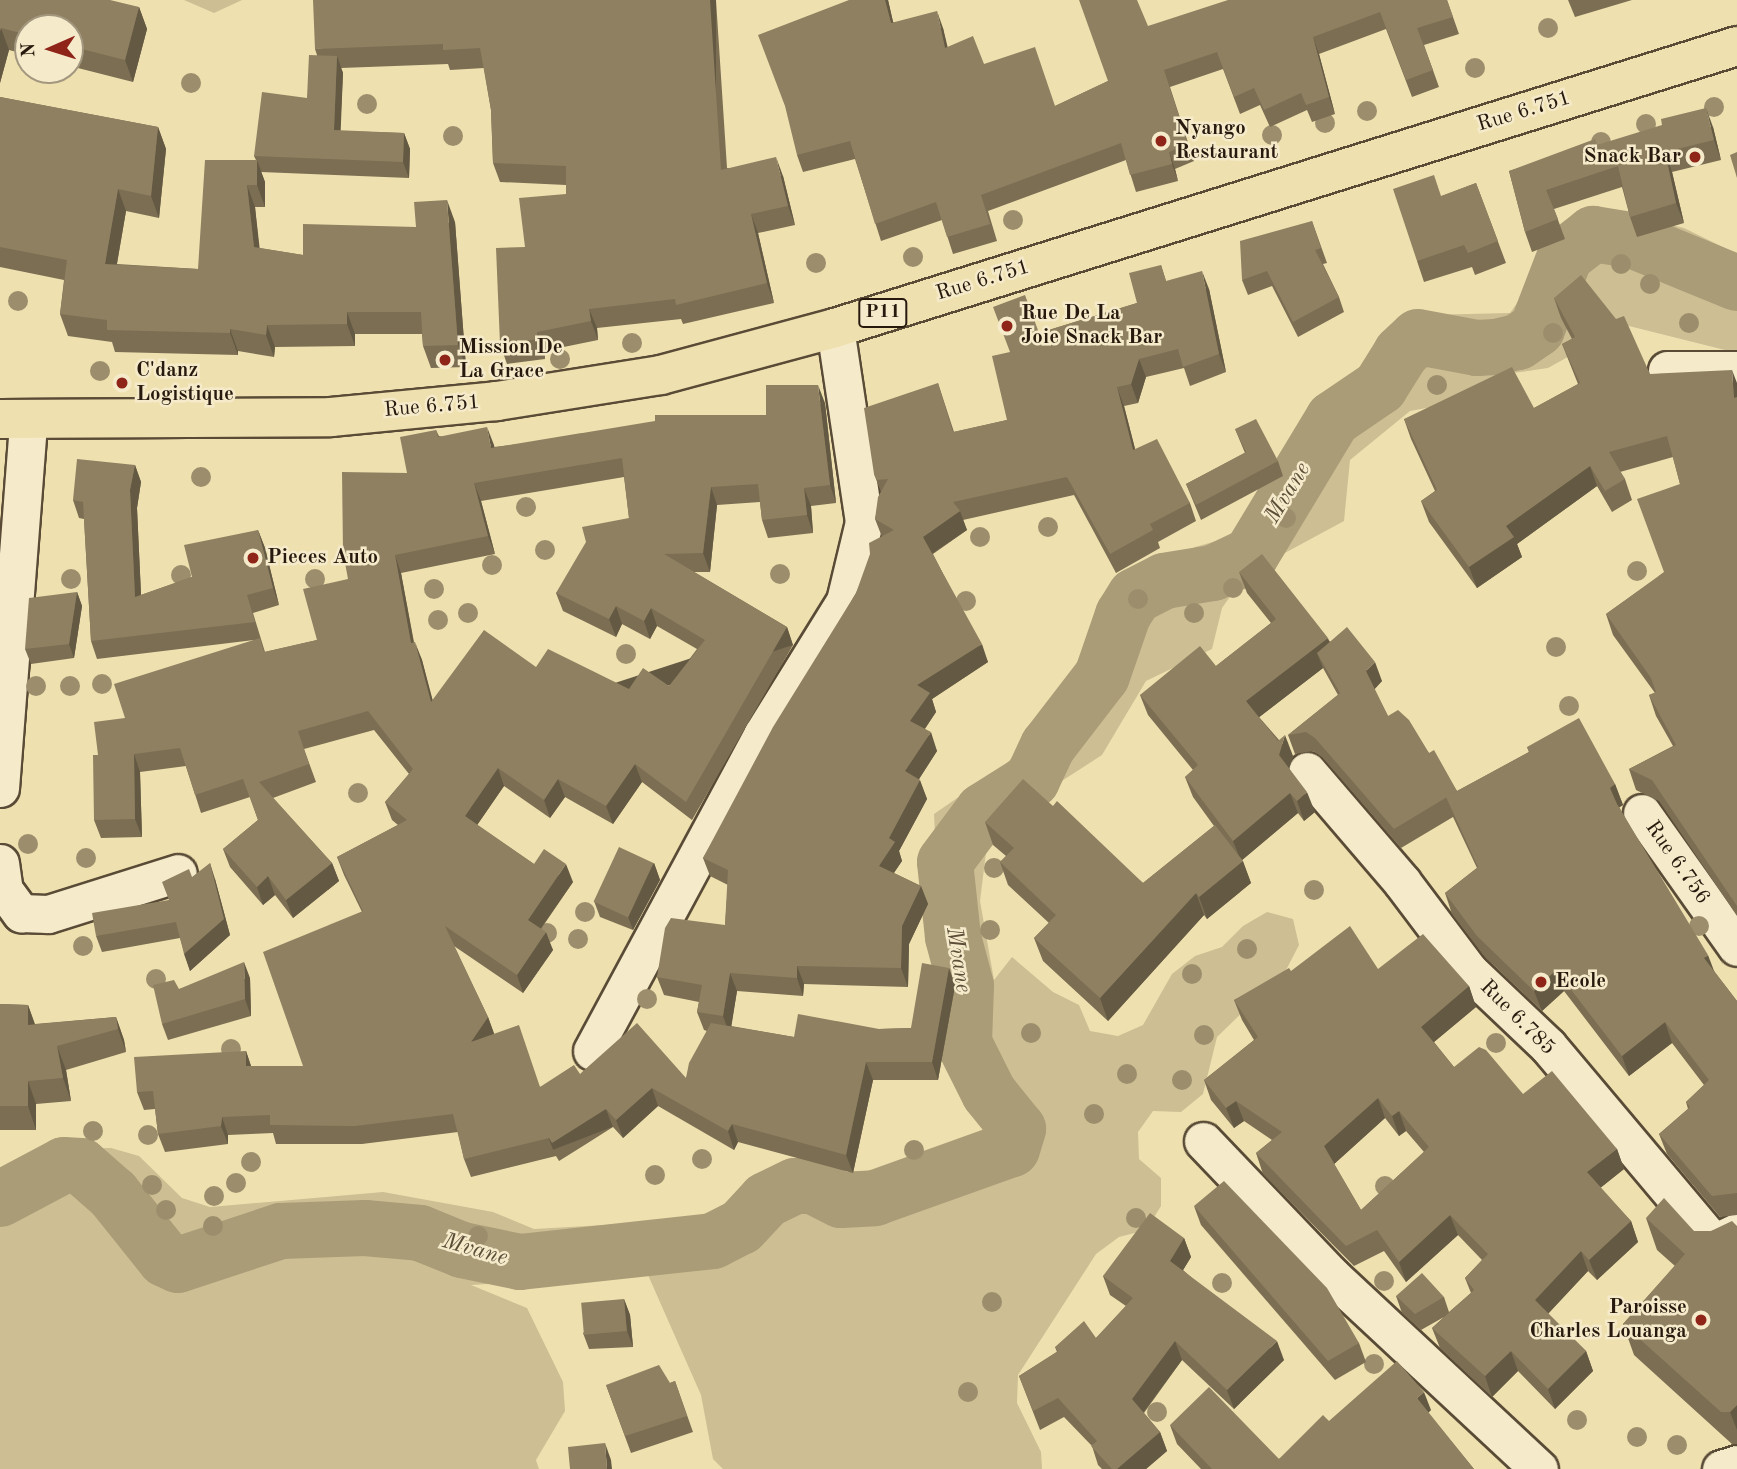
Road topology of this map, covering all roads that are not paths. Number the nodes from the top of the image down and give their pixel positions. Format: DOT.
graph roads {
  1 [pos="1737,46"];
  2 [pos="835,328"];
  3 [pos="1667,370"];
  4 [pos="1737,370"];
  5 [pos="14,420"];
  6 [pos="1307,771"];
  7 [pos="0,788"];
  8 [pos="1643,813"];
  9 [pos="0,863"];
  10 [pos="178,873"];
  11 [pos="1737,947"];
  12 [pos="592,1051"];
  13 [pos="1203,1141"];
  14 [pos="1737,1232"];
  15 [pos="1737,1464"];
  16 [pos="1539,1469"];
  17 [pos="1721,1469"];
  1 -- 2 [label="main road, Rue 6.751 / P11"];
  2 -- 5 [label="main road, Rue 6.751 / P11"];
  2 -- 12 [label="street"];
  3 -- 4 [label="street"];
  5 -- 7 [label="street"];
  6 -- 14 [label="street, Rue 6.785"];
  8 -- 11 [label="street, Rue 6.756"];
  9 -- 10 [label="street"];
  13 -- 16 [label="street"];
  15 -- 17 [label="street"];
}
